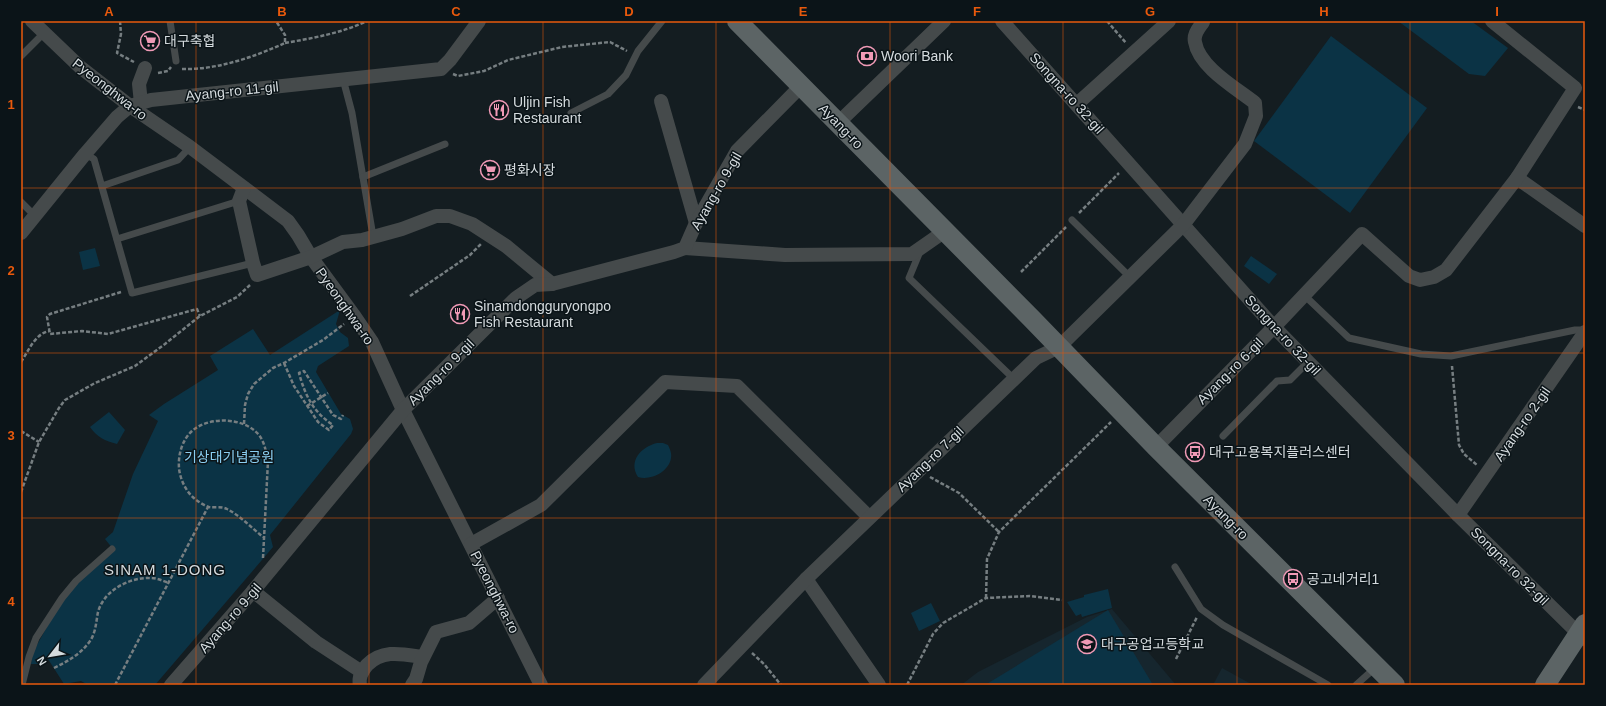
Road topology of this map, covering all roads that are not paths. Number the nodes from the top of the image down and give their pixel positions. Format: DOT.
graph roads {
  1 [pos="32,21"];
  2 [pos="170,21"];
  3 [pos="479,21"];
  4 [pos="662,21"];
  5 [pos="737,21"];
  6 [pos="944,21"];
  7 [pos="1002,21"];
  8 [pos="1169,21"];
  9 [pos="1492,21"];
  10 [pos="1203,22"];
  11 [pos="44,33"];
  12 [pos="21,56"];
  13 [pos="176,61"];
  14 [pos="145,68"];
  15 [pos="343,79"];
  16 [pos="802,85"];
  17 [pos="661,101"];
  18 [pos="1077,104"];
  19 [pos="136,105"];
  20 [pos="571,113"];
  21 [pos="838,123"];
  22 [pos="445,144"];
  23 [pos="190,147"];
  24 [pos="85,154"];
  25 [pos="363,177"];
  26 [pos="1517,178"];
  27 [pos="102,186"];
  28 [pos="242,194"];
  29 [pos="21,202"];
  30 [pos="35,216"];
  31 [pos="1072,220"];
  32 [pos="696,223"];
  33 [pos="1182,225"];
  34 [pos="1585,226"];
  35 [pos="944,231"];
  36 [pos="21,233"];
  37 [pos="373,236"];
  38 [pos="117,239"];
  39 [pos="685,248"];
  40 [pos="917,250"];
  41 [pos="311,257"];
  42 [pos="255,269"];
  43 [pos="1130,277"];
  44 [pos="552,284"];
  45 [pos="1304,295"];
  46 [pos="1274,327"];
  47 [pos="1585,331"];
  48 [pos="1059,347"];
  49 [pos="1308,362"];
  50 [pos="1014,379"];
  51 [pos="403,410"];
  52 [pos="1223,436"];
  53 [pos="1156,447"];
  54 [pos="1458,515"];
  55 [pos="869,517"];
  56 [pos="471,544"];
  57 [pos="112,549"];
  58 [pos="1175,567"];
  59 [pos="806,579"];
  60 [pos="253,591"];
  61 [pos="498,598"];
  62 [pos="1583,633"];
  63 [pos="423,657"];
  64 [pos="1376,667"];
  65 [pos="361,678"];
  66 [pos="22,685"];
  67 [pos="171,685"];
  68 [pos="412,685"];
  69 [pos="541,685"];
  70 [pos="704,685"];
  71 [pos="879,685"];
  72 [pos="1328,685"];
  73 [pos="1356,685"];
  74 [pos="1395,685"];
  75 [pos="1545,685"];
  1 -- 11 [label="street, Pyeonghwa-ro"];
  2 -- 13 [label="lane"];
  3 -- 15 [label="street, Ayang-ro 11-gil"];
  4 -- 20 [label="lane"];
  5 -- 16 [label="main road, Ayang-ro"];
  6 -- 21 [label="street"];
  7 -- 18 [label="street, Songna-ro 32-gil"];
  8 -- 18 [label="street"];
  9 -- 26 [label="street"];
  10 -- 33 [label="street"];
  11 -- 12 [label="lane"];
  11 -- 19 [label="street, Pyeonghwa-ro"];
  14 -- 19 [label="street"];
  15 -- 19 [label="street, Ayang-ro 11-gil"];
  15 -- 25 [label="lane"];
  16 -- 21 [label="main road, Ayang-ro"];
  16 -- 32 [label="street, Ayang-ro 9-gil"];
  17 -- 32 [label="street"];
  18 -- 33 [label="street, Songna-ro 32-gil"];
  19 -- 23 [label="street, Pyeonghwa-ro"];
  19 -- 24 [label="street, Ayang-ro 11-gil"];
  21 -- 35 [label="main road, Ayang-ro"];
  22 -- 25 [label="lane"];
  23 -- 27 [label="lane"];
  23 -- 28 [label="street, Pyeonghwa-ro"];
  24 -- 27 [label="lane"];
  24 -- 30 [label="street, Ayang-ro 11-gil"];
  25 -- 37 [label="lane"];
  26 -- 34 [label="street"];
  26 -- 45 [label="street, Ayang-ro 6-gil"];
  27 -- 38 [label="lane"];
  28 -- 38 [label="lane"];
  28 -- 41 [label="street, Pyeonghwa-ro"];
  28 -- 42 [label="street"];
  29 -- 30 [label="lane"];
  30 -- 36 [label="street, Ayang-ro 11-gil"];
  31 -- 43 [label="lane"];
  32 -- 39 [label="street, Ayang-ro 9-gil"];
  33 -- 43 [label="street"];
  33 -- 46 [label="street, Songna-ro 32-gil"];
  35 -- 40 [label="street"];
  35 -- 48 [label="main road, Ayang-ro"];
  37 -- 41 [label="street"];
  37 -- 44 [label="street"];
  38 -- 42 [label="lane"];
  39 -- 40 [label="street"];
  39 -- 44 [label="street, Ayang-ro 9-gil"];
  40 -- 50 [label="lane"];
  41 -- 42 [label="street"];
  41 -- 51 [label="street, Pyeonghwa-ro"];
  43 -- 48 [label="street"];
  44 -- 51 [label="street, Ayang-ro 9-gil"];
  45 -- 46 [label="street, Ayang-ro 6-gil"];
  45 -- 47 [label="lane, Ayang-ro 2-gil"];
  46 -- 49 [label="street, Songna-ro 32-gil"];
  46 -- 53 [label="street, Ayang-ro 6-gil"];
  47 -- 54 [label="street, Ayang-ro 2-gil"];
  48 -- 50 [label="street, Ayang-ro 7-gil"];
  48 -- 53 [label="main road, Ayang-ro"];
  49 -- 52 [label="lane"];
  49 -- 54 [label="street, Songna-ro 32-gil"];
  50 -- 55 [label="street, Ayang-ro 7-gil"];
  51 -- 56 [label="street, Pyeonghwa-ro"];
  51 -- 60 [label="street, Ayang-ro 9-gil"];
  53 -- 64 [label="main road, Ayang-ro"];
  54 -- 62 [label="street, Songna-ro 32-gil"];
  55 -- 56 [label="street"];
  55 -- 59 [label="street, Ayang-ro 7-gil"];
  56 -- 61 [label="street, Pyeonghwa-ro"];
  57 -- 66 [label="lane"];
  58 -- 72 [label="lane"];
  59 -- 70 [label="street, Ayang-ro 7-gil"];
  59 -- 71 [label="street"];
  60 -- 65 [label="street"];
  60 -- 67 [label="street, Ayang-ro 9-gil"];
  61 -- 63 [label="street"];
  61 -- 69 [label="street, Pyeonghwa-ro"];
  62 -- 75 [label="main road"];
  63 -- 65 [label="street"];
  63 -- 68 [label="street"];
  64 -- 73 [label="lane"];
  64 -- 74 [label="main road, Ayang-ro"];
}
